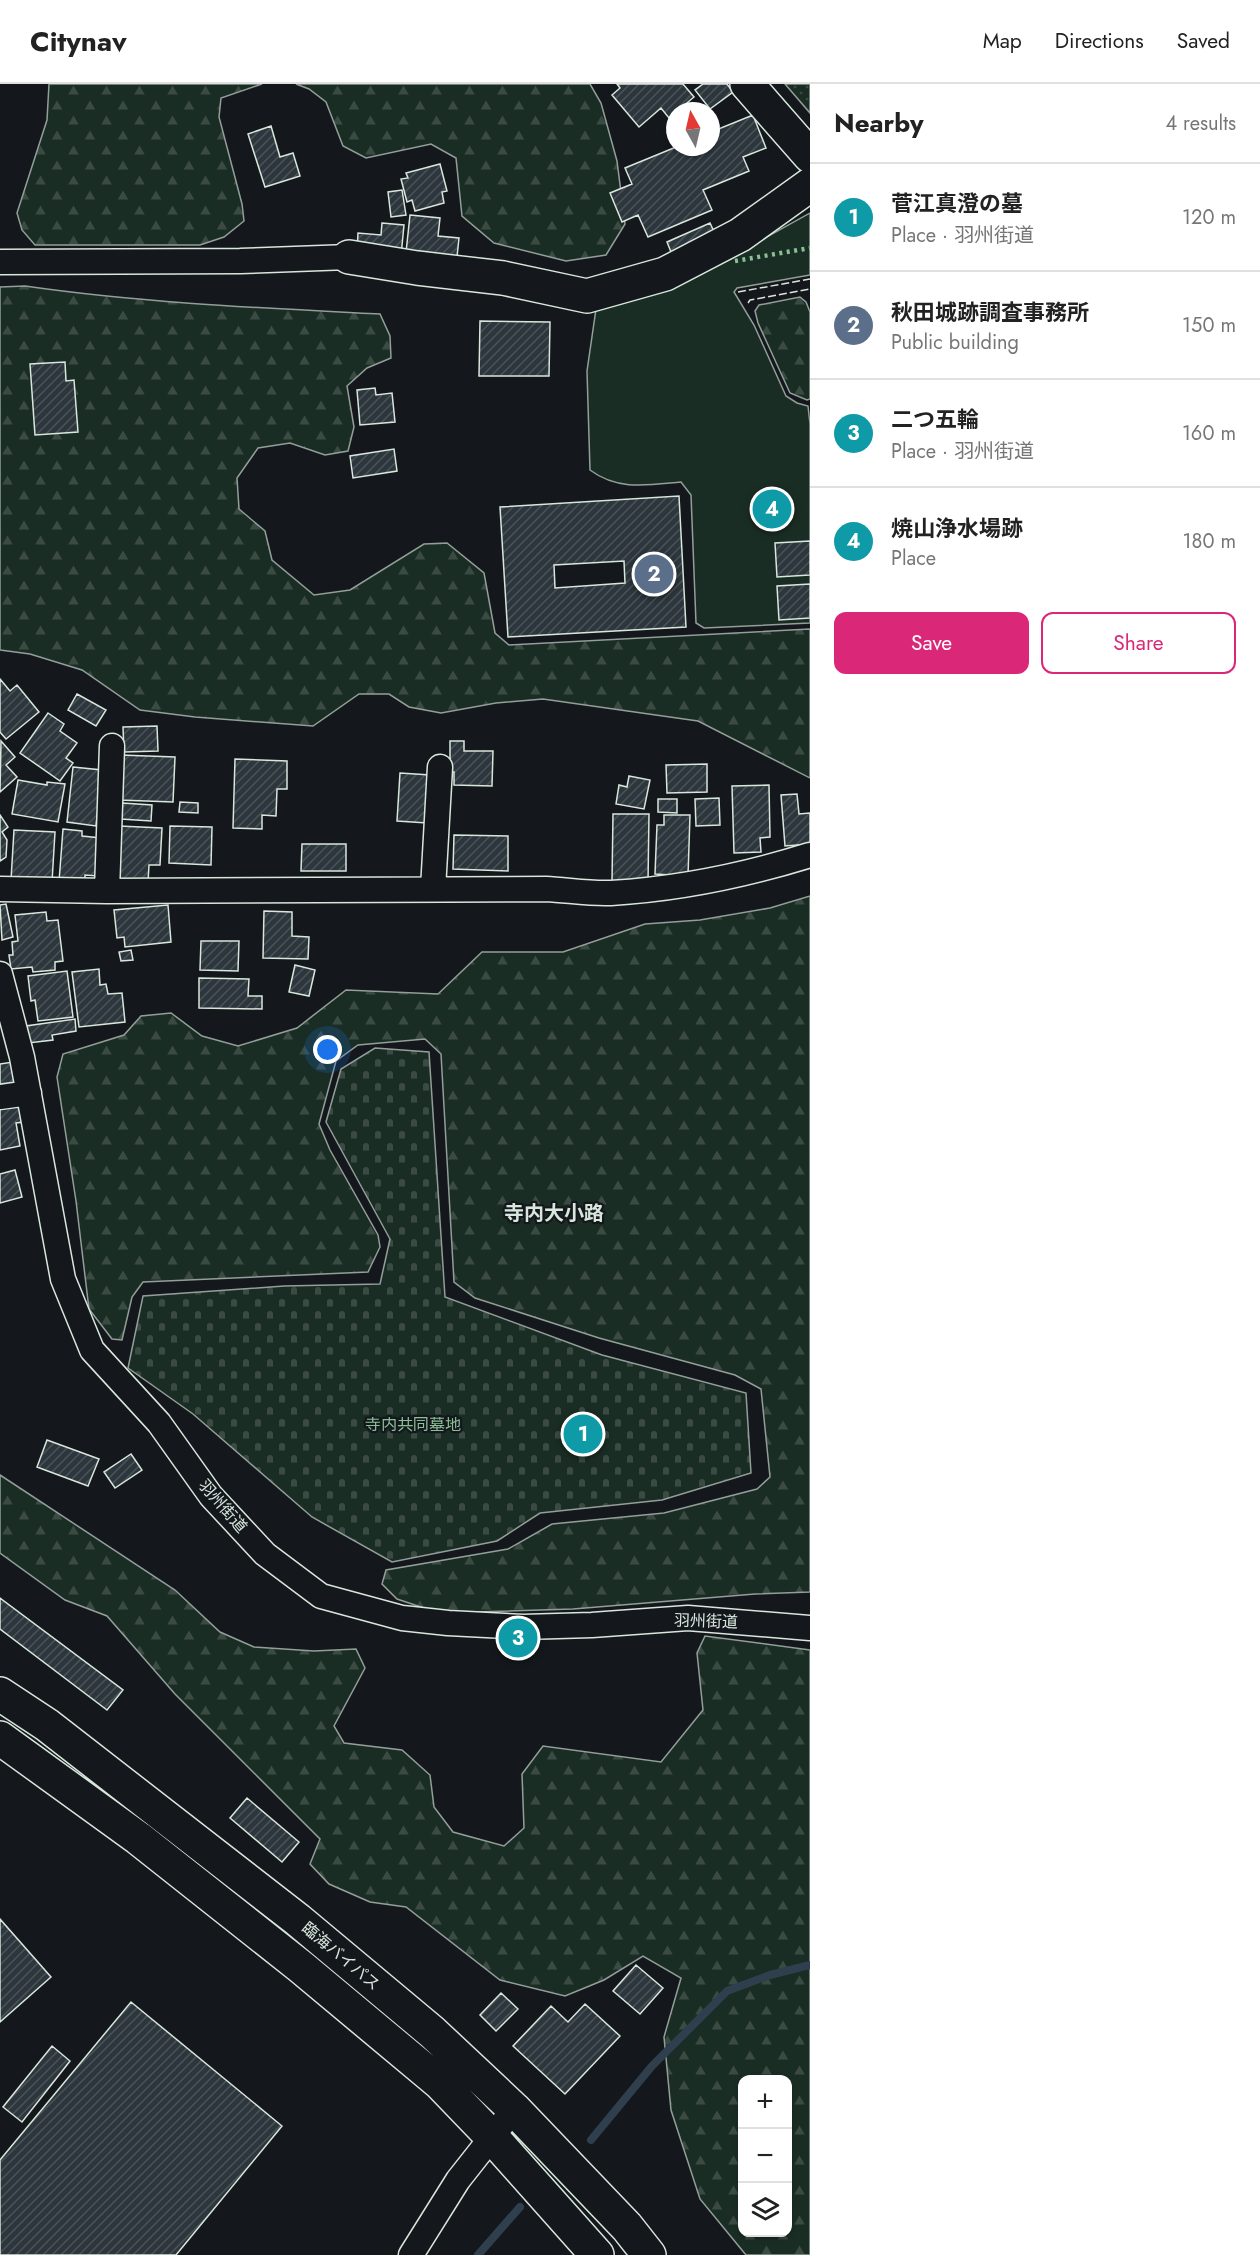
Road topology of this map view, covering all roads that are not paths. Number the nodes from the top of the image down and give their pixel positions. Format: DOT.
graph roads {
  1 [pos="747,84"];
  2 [pos="810,156"];
  3 [pos="810,185"];
  4 [pos="349,257"];
  5 [pos="0,261"];
  6 [pos="112,746"];
  7 [pos="440,767"];
  8 [pos="810,855"];
  9 [pos="0,889"];
  10 [pos="433,890"];
  11 [pos="107,891"];
  12 [pos="0,974"];
  13 [pos="28,1094"];
  14 [pos="0,1097"];
  15 [pos="795,1626"];
  16 [pos="0,1694"];
  17 [pos="0,1738"];
  18 [pos="514,2109"];
  19 [pos="492,2137"];
  20 [pos="411,2255"];
  21 [pos="597,2255"];
  22 [pos="650,2255"];
  1 -- 2 [label="main road"];
  3 -- 4 [label="main road"];
  4 -- 5 [label="street"];
  6 -- 11 [label="street"];
  7 -- 10 [label="street"];
  8 -- 10 [label="street"];
  9 -- 11 [label="street"];
  10 -- 11 [label="street"];
  12 -- 13 [label="street, 羽州街道"];
  13 -- 14 [label="street"];
  13 -- 15 [label="street, 羽州街道"];
  16 -- 18 [label="main road, 臨海バイパス"];
  17 -- 19 [label="main road, 臨海バイパス"];
  18 -- 19 [label="street"];
  18 -- 22 [label="main road, 臨海バイパス"];
  19 -- 20 [label="street"];
  19 -- 21 [label="main road, 臨海バイパス"];
}
